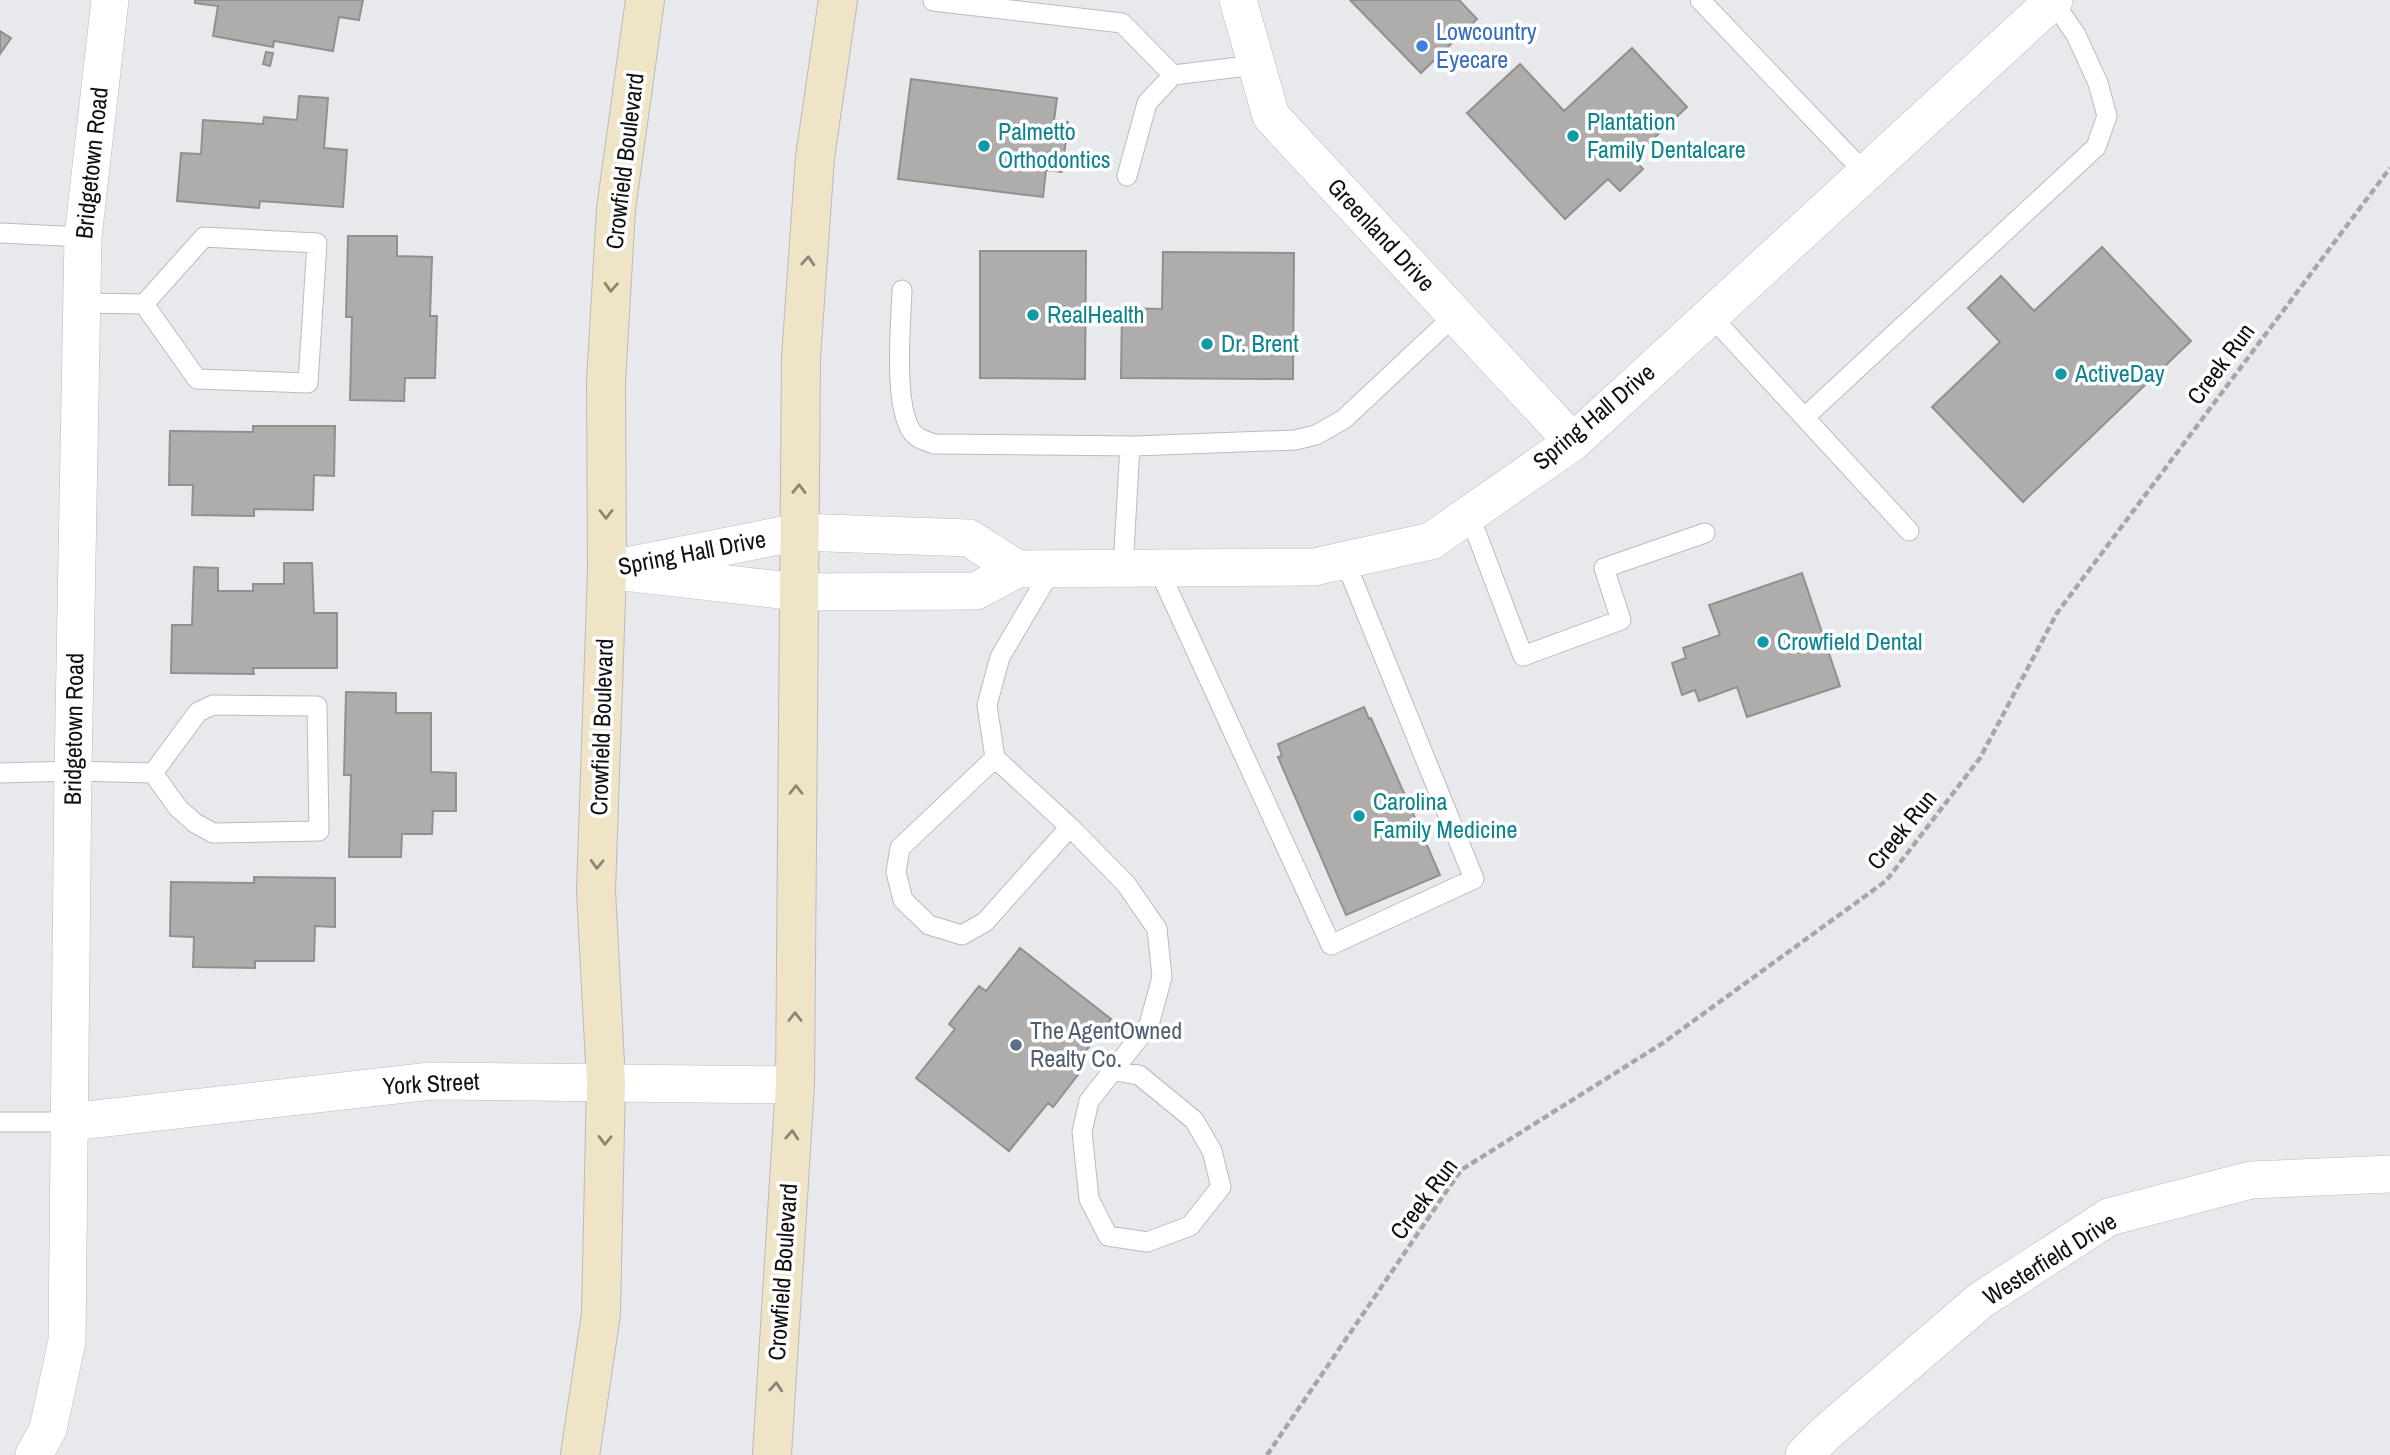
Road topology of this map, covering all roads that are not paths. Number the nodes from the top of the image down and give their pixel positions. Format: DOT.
graph roads {
  1 [pos="110,0"];
  2 [pos="645,0"];
  3 [pos="838,0"];
  4 [pos="1238,0"];
  5 [pos="1700,0"];
  6 [pos="2053,0"];
  7 [pos="933,1"];
  8 [pos="1256,65"];
  9 [pos="1173,75"];
  10 [pos="1865,173"];
  11 [pos="1127,176"];
  12 [pos="0,233"];
  13 [pos="83,237"];
  14 [pos="902,290"];
  15 [pos="82,303"];
  16 [pos="144,304"];
  17 [pos="1455,314"];
  18 [pos="1710,315"];
  19 [pos="1805,417"];
  20 [pos="1573,442"];
  21 [pos="1130,446"];
  22 [pos="1469,514"];
  23 [pos="1909,531"];
  24 [pos="798,533"];
  25 [pos="1705,533"];
  26 [pos="1345,561"];
  27 [pos="1140,568"];
  28 [pos="1035,569"];
  29 [pos="607,570"];
  30 [pos="797,592"];
  31 [pos="995,758"];
  32 [pos="73,771"];
  33 [pos="0,773"];
  34 [pos="153,773"];
  35 [pos="1070,827"];
  36 [pos="1115,1071"];
  37 [pos="606,1082"];
  38 [pos="795,1085"];
  39 [pos="0,1122"];
  40 [pos="70,1122"];
  41 [pos="2390,1174"];
  42 [pos="34,1455"];
  43 [pos="580,1455"];
  44 [pos="772,1455"];
  45 [pos="1804,1455"];
  1 -- 13 [label="street, Bridgetown Road"];
  2 -- 29 [label="main road, Crowfield Boulevard, one-way"];
  24 -- 3 [label="main road, Crowfield Boulevard, one-way"];
  4 -- 8 [label="street, Greenland Drive"];
  5 -- 10 [label="lane"];
  6 -- 10 [label="street, Spring Hall Drive"];
  6 -- 19 [label="lane"];
  7 -- 9 [label="lane"];
  8 -- 9 [label="lane"];
  8 -- 17 [label="street, Greenland Drive"];
  9 -- 11 [label="lane"];
  10 -- 18 [label="street, Spring Hall Drive"];
  12 -- 13 [label="lane"];
  13 -- 15 [label="street, Bridgetown Road"];
  14 -- 21 [label="lane"];
  15 -- 16 [label="lane"];
  15 -- 32 [label="street, Bridgetown Road"];
  16 -- 16 [label="lane"];
  17 -- 20 [label="street, Greenland Drive"];
  17 -- 21 [label="lane"];
  18 -- 19 [label="lane"];
  18 -- 20 [label="street, Spring Hall Drive"];
  19 -- 23 [label="lane"];
  20 -- 22 [label="street, Spring Hall Drive"];
  21 -- 27 [label="lane"];
  22 -- 25 [label="lane"];
  22 -- 26 [label="street, Spring Hall Drive"];
  24 -- 28 [label="street, Spring Hall Drive"];
  24 -- 29 [label="street, Spring Hall Drive"];
  24 -- 30 [label="main road, Crowfield Boulevard"];
  26 -- 27 [label="street, Spring Hall Drive"];
  26 -- 27 [label="lane"];
  27 -- 28 [label="street, Spring Hall Drive"];
  28 -- 30 [label="street, Spring Hall Drive"];
  28 -- 31 [label="lane"];
  29 -- 30 [label="street, Spring Hall Drive"];
  29 -- 37 [label="main road, Crowfield Boulevard, one-way"];
  38 -- 30 [label="main road, Crowfield Boulevard, one-way"];
  31 -- 35 [label="lane"];
  31 -- 35 [label="lane"];
  32 -- 33 [label="lane"];
  32 -- 34 [label="lane"];
  32 -- 40 [label="street, Bridgetown Road"];
  34 -- 34 [label="lane"];
  35 -- 36 [label="lane"];
  36 -- 36 [label="lane"];
  37 -- 38 [label="street, York Street"];
  37 -- 40 [label="street, York Street"];
  37 -- 43 [label="main road, Crowfield Boulevard, one-way"];
  44 -- 38 [label="main road, Crowfield Boulevard, one-way"];
  39 -- 40 [label="lane"];
  40 -- 42 [label="street, Bridgetown Road"];
  41 -- 45 [label="street, Westerfield Drive"];
}
